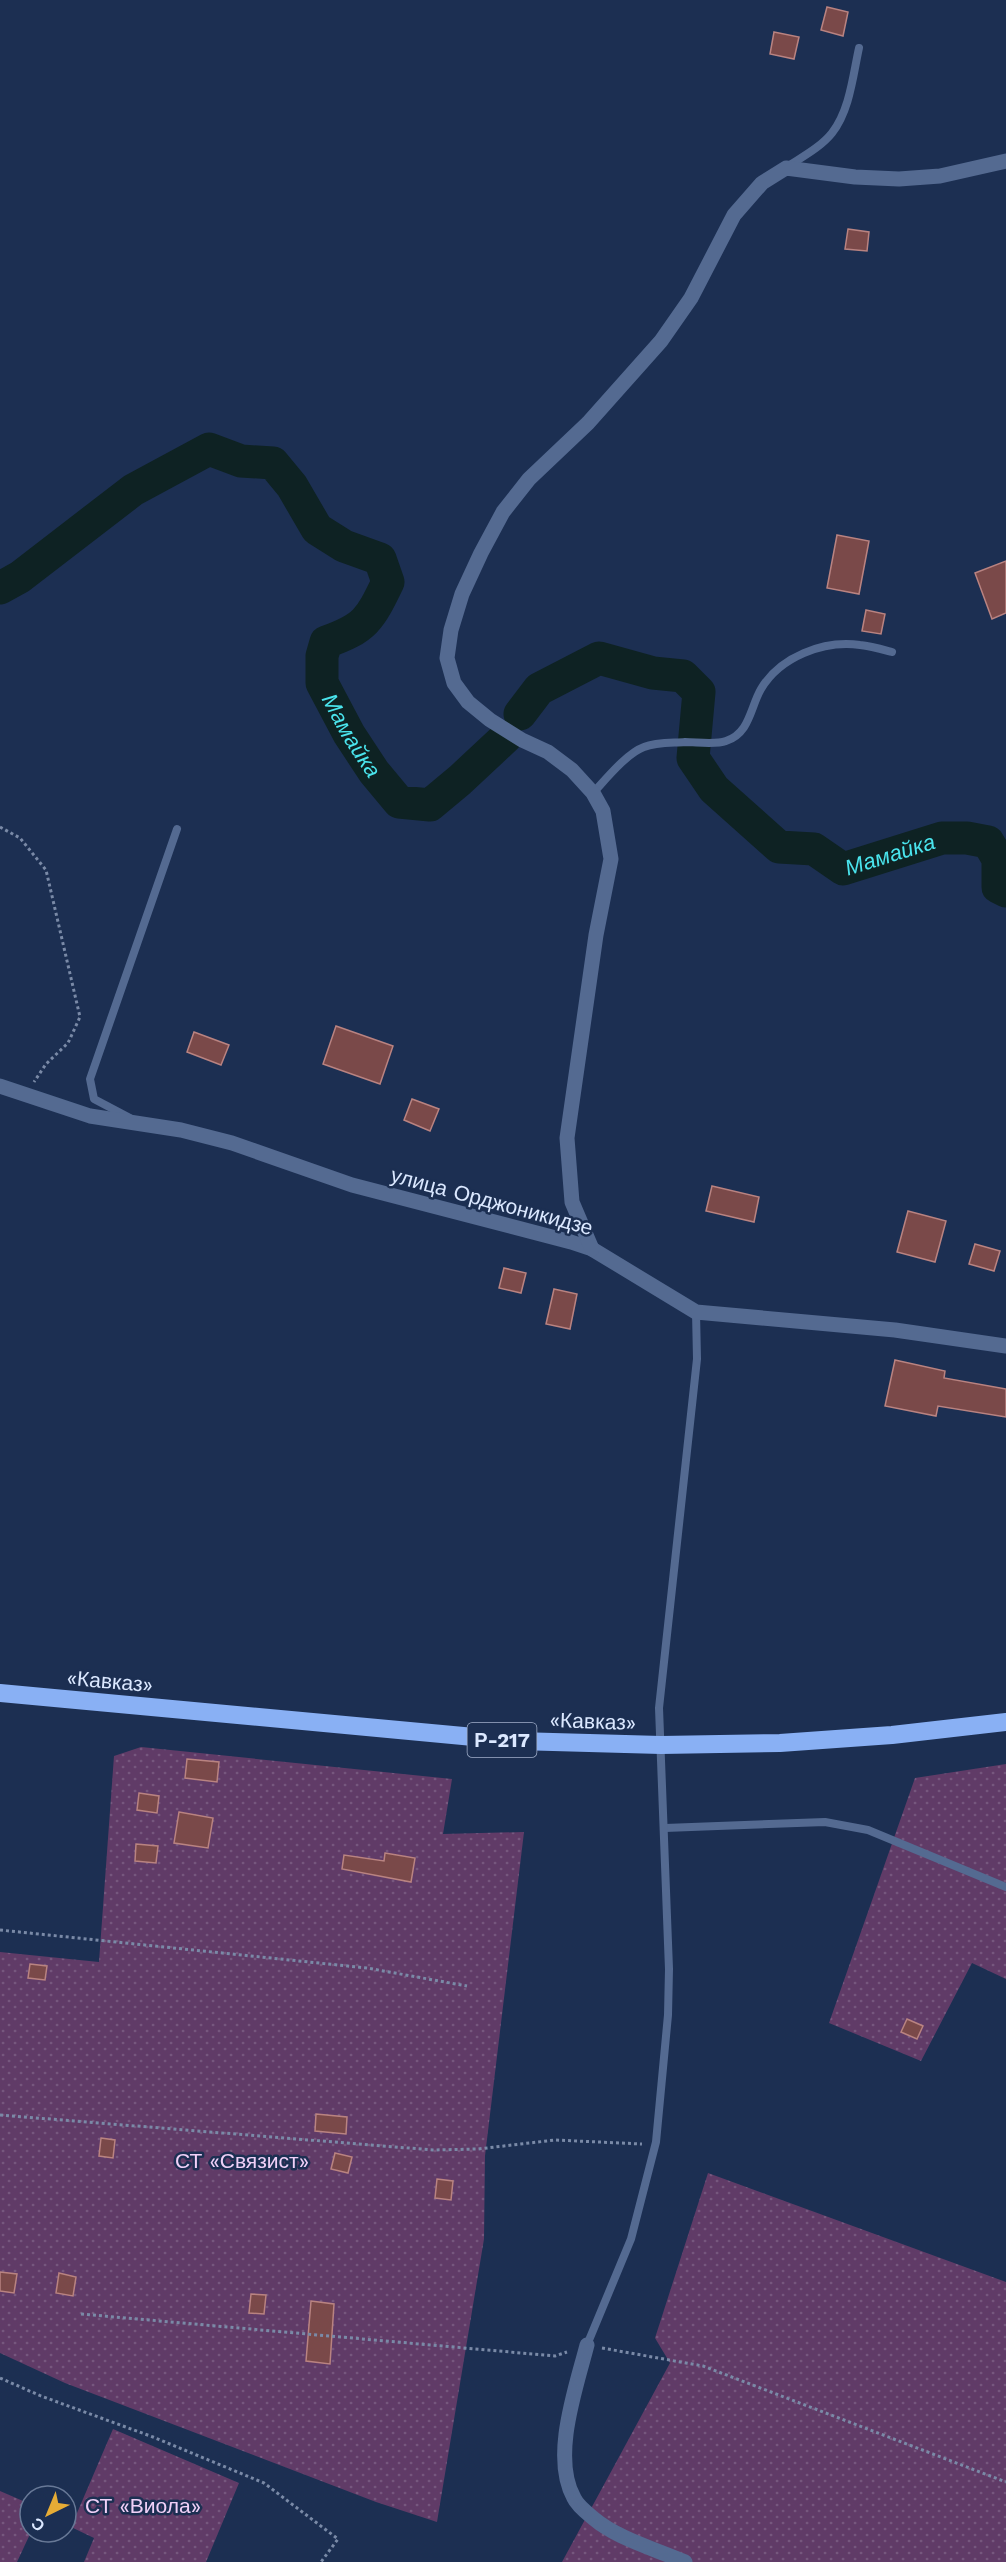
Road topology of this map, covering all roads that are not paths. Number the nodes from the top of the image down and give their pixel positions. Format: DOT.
graph roads {
  1 [pos="859,48"];
  2 [pos="1006,161"];
  3 [pos="786,168"];
  4 [pos="892,652"];
  5 [pos="593,793"];
  6 [pos="177,829"];
  7 [pos="0,1086"];
  8 [pos="142,1124"];
  9 [pos="592,1249"];
  10 [pos="696,1312"];
  11 [pos="1006,1346"];
  12 [pos="0,1694"];
  13 [pos="1006,1722"];
  14 [pos="661,1745"];
  15 [pos="665,1828"];
  16 [pos="1006,1887"];
  17 [pos="587,2345"];
  18 [pos="685,2562"];
  1 -- 3 [label="lane"];
  2 -- 3 [label="street"];
  3 -- 5 [label="street"];
  4 -- 5 [label="lane"];
  5 -- 9 [label="street"];
  6 -- 8 [label="lane"];
  7 -- 8 [label="street, улица Орджоникидзе"];
  8 -- 9 [label="street, улица Орджоникидзе"];
  9 -- 10 [label="street, улица Орджоникидзе"];
  10 -- 11 [label="street, улица Орджоникидзе"];
  10 -- 14 [label="lane"];
  12 -- 14 [label="highway, «Кавказ» / Р-217"];
  13 -- 14 [label="highway, «Кавказ» / Р-217"];
  14 -- 15 [label="lane"];
  15 -- 16 [label="lane"];
  15 -- 17 [label="lane"];
  17 -- 18 [label="street"];
}
